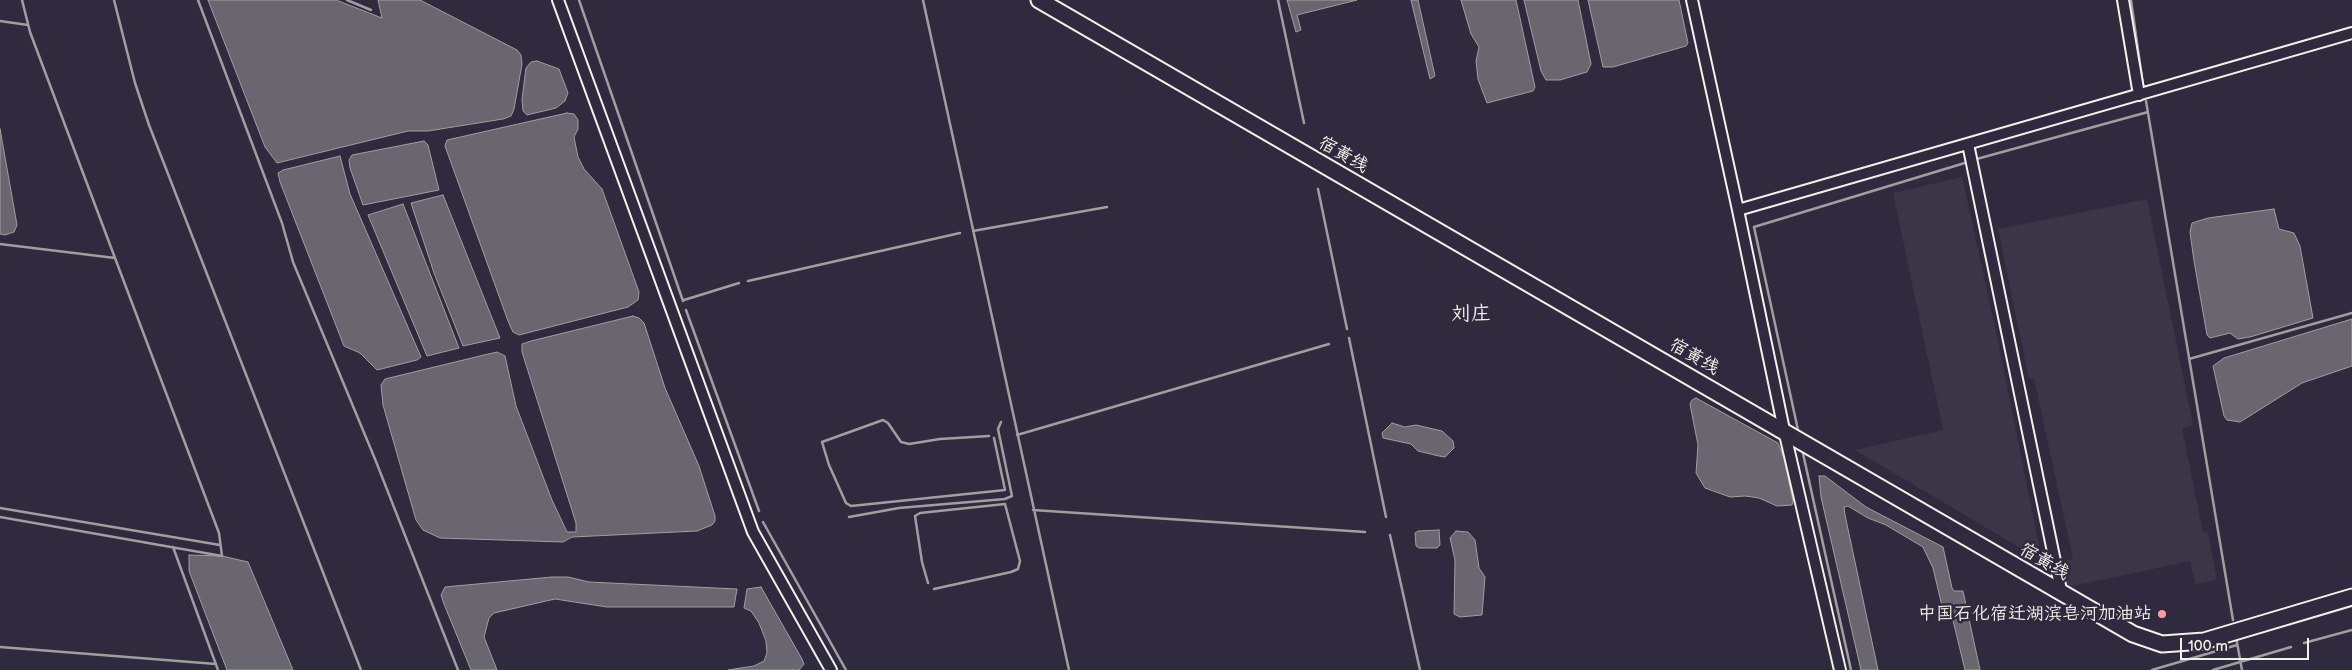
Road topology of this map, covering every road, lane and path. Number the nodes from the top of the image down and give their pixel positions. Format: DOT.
graph roads {
  1 [pos="558,0"];
  2 [pos="1039,0"];
  3 [pos="1692,0"];
  4 [pos="2123,0"];
  5 [pos="2352,33"];
  6 [pos="2139,95"];
  7 [pos="1968,144"];
  8 [pos="1738,210"];
  9 [pos="1784,430"];
  10 [pos="2062,594"];
  11 [pos="2352,597"];
  12 [pos="831,670"];
  13 [pos="1840,670"];
  1 -- 12 [label="street"];
  2 -- 9 [label="main road, 宿黄线"];
  3 -- 8 [label="street"];
  4 -- 6 [label="street"];
  5 -- 6 [label="street"];
  6 -- 7 [label="street"];
  7 -- 8 [label="street"];
  7 -- 10 [label="street"];
  8 -- 9 [label="street"];
  9 -- 10 [label="main road, 宿黄线"];
  9 -- 13 [label="street"];
  10 -- 11 [label="main road, 宿黄线"];
}
